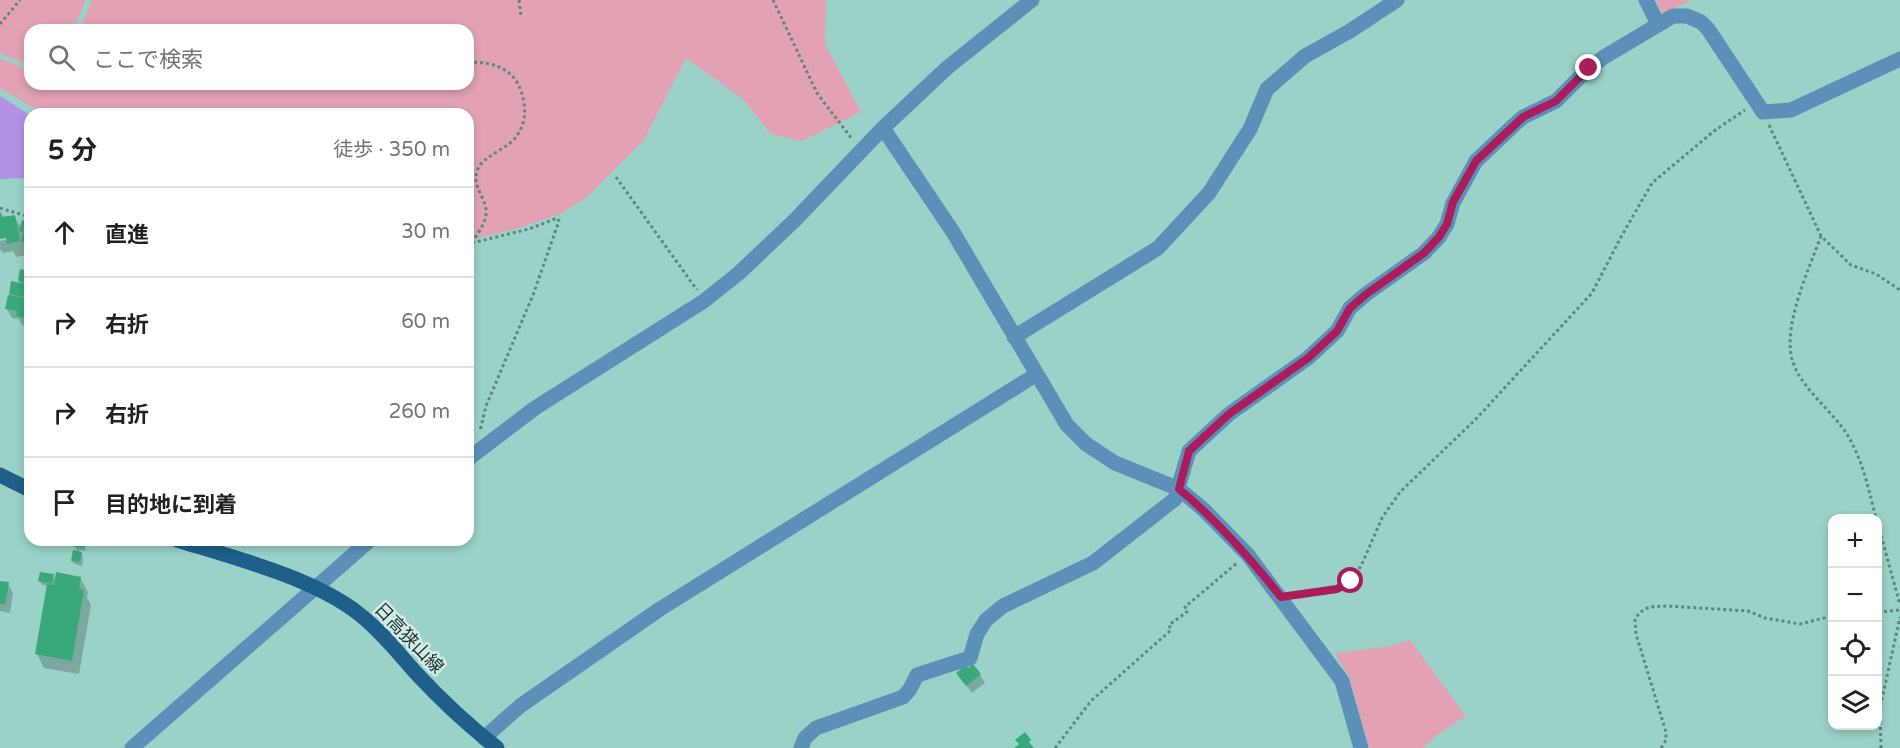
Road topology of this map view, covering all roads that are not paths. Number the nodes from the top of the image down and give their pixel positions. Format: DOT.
graph roads {
  1 [pos="1397,0"];
  2 [pos="1646,0"];
  3 [pos="1029,1"];
  4 [pos="1658,24"];
  5 [pos="1900,59"];
  6 [pos="883,128"];
  7 [pos="1014,337"];
  8 [pos="1037,374"];
  9 [pos="474,454"];
  10 [pos="1,476"];
  11 [pos="24,487"];
  12 [pos="1179,489"];
  13 [pos="196,546"];
  14 [pos="363,546"];
  15 [pos="314,588"];
  16 [pos="484,738"];
  17 [pos="132,748"];
  18 [pos="497,748"];
  19 [pos="801,748"];
  20 [pos="1361,748"];
  1 -- 7 [label="street"];
  2 -- 4 [label="street"];
  3 -- 6 [label="street"];
  4 -- 5 [label="street"];
  4 -- 12 [label="street"];
  6 -- 7 [label="street"];
  6 -- 9 [label="street"];
  7 -- 8 [label="street"];
  8 -- 12 [label="street"];
  8 -- 16 [label="street"];
  10 -- 11 [label="main road"];
  12 -- 19 [label="street"];
  12 -- 20 [label="street"];
  13 -- 15 [label="main road, 日高狭山線"];
  14 -- 15 [label="street"];
  15 -- 16 [label="main road, 日高狭山線"];
  15 -- 17 [label="street"];
  16 -- 18 [label="main road, 日高狭山線"];
}
